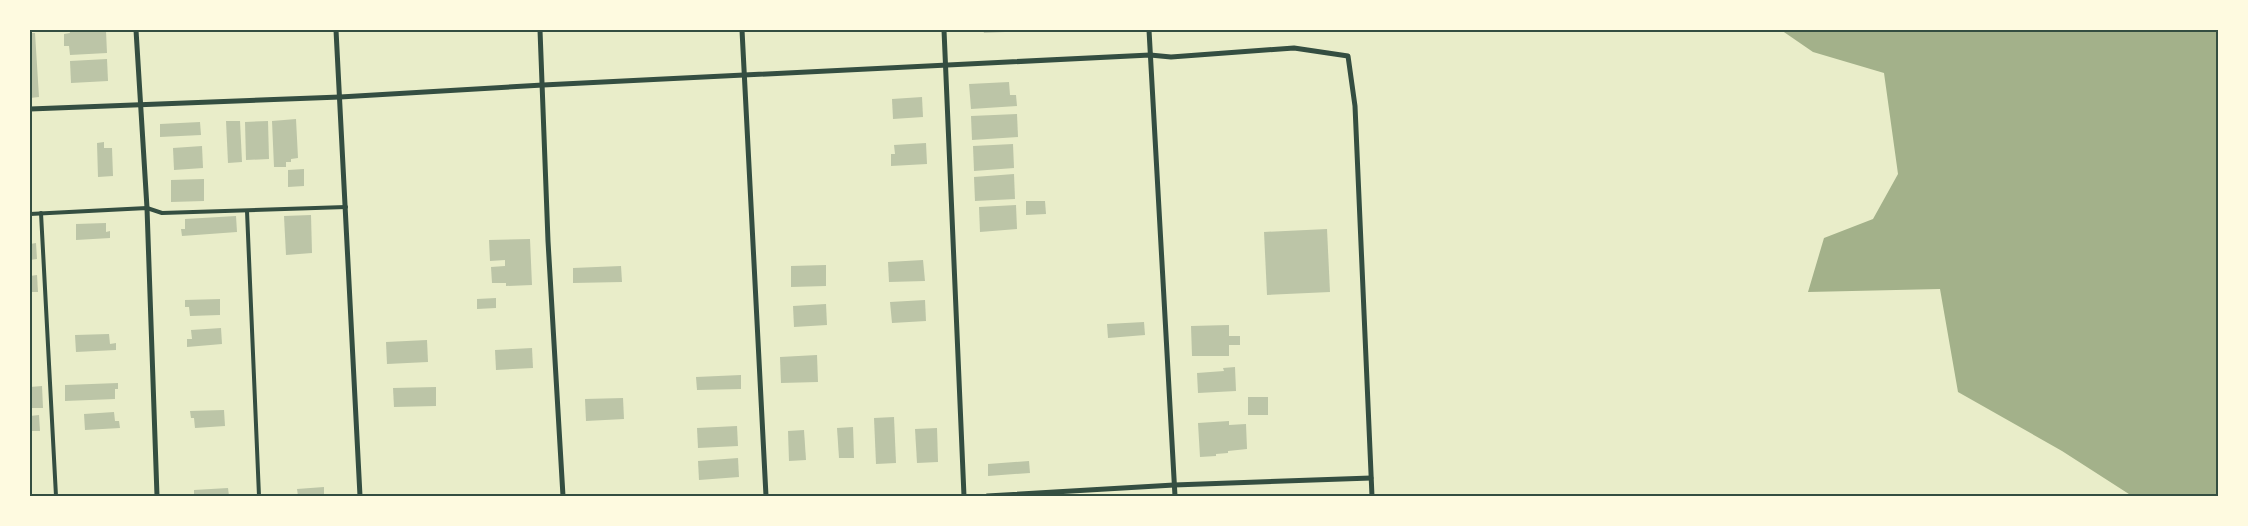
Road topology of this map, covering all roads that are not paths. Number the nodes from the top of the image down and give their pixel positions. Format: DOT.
graph roads {
  1 [pos="136,30"];
  2 [pos="336,30"];
  3 [pos="540,30"];
  4 [pos="742,30"];
  5 [pos="944,30"];
  6 [pos="1149,30"];
  7 [pos="1150,55"];
  8 [pos="946,66"];
  9 [pos="744,76"];
  10 [pos="543,85"];
  11 [pos="340,97"];
  12 [pos="140,104"];
  13 [pos="30,109"];
  14 [pos="346,207"];
  15 [pos="147,208"];
  16 [pos="247,210"];
  17 [pos="41,213"];
  18 [pos="30,214"];
  19 [pos="1371,478"];
  20 [pos="1174,485"];
  21 [pos="56,496"];
  22 [pos="157,496"];
  23 [pos="259,496"];
  24 [pos="360,496"];
  25 [pos="562,496"];
  26 [pos="766,496"];
  27 [pos="964,496"];
  28 [pos="987,496"];
  29 [pos="1175,496"];
  30 [pos="1372,496"];
  1 -- 12 [label="street"];
  2 -- 11 [label="street"];
  3 -- 10 [label="street"];
  4 -- 9 [label="street"];
  5 -- 8 [label="street"];
  6 -- 7 [label="street"];
  7 -- 8 [label="street"];
  7 -- 19 [label="street"];
  7 -- 20 [label="street"];
  8 -- 9 [label="street"];
  8 -- 27 [label="street"];
  9 -- 10 [label="street"];
  9 -- 26 [label="street"];
  10 -- 11 [label="street"];
  10 -- 25 [label="street"];
  11 -- 12 [label="street"];
  11 -- 14 [label="street"];
  12 -- 13 [label="street"];
  12 -- 15 [label="street"];
  14 -- 16 [label="lane"];
  14 -- 24 [label="street"];
  15 -- 16 [label="lane"];
  15 -- 17 [label="lane"];
  15 -- 22 [label="street"];
  16 -- 23 [label="lane"];
  17 -- 18 [label="lane"];
  17 -- 21 [label="lane"];
  19 -- 20 [label="street"];
  19 -- 30 [label="street"];
  20 -- 28 [label="street"];
  20 -- 29 [label="street"];
}
